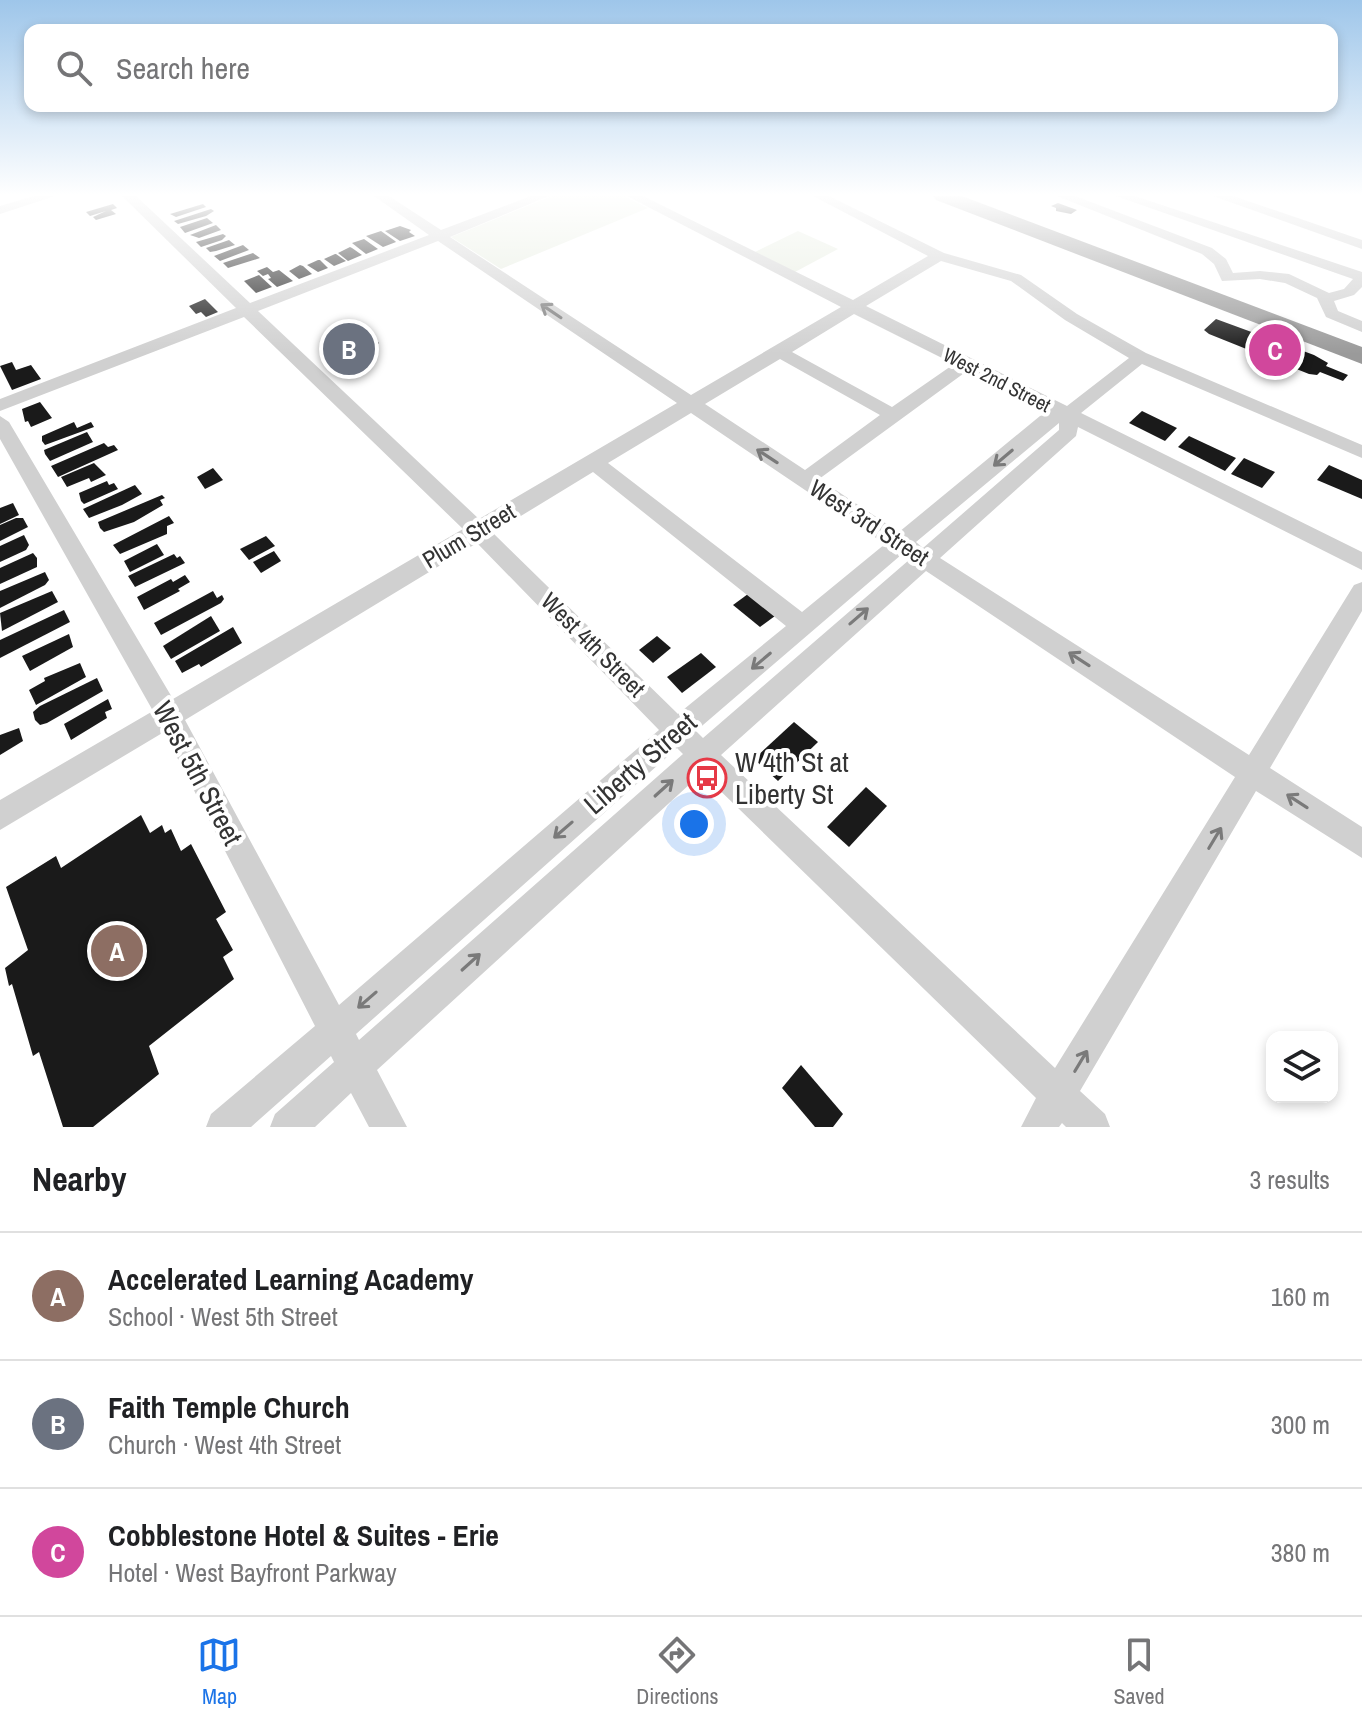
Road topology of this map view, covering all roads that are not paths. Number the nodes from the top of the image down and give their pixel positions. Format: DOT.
graph roads {
  1 [pos="182,249"];
  2 [pos="404,249"];
  3 [pos="459,249"];
  4 [pos="738,249"];
  5 [pos="924,249"];
  6 [pos="1081,249"];
  7 [pos="1200,249"];
  8 [pos="1277,249"];
  9 [pos="939,256"];
  10 [pos="1362,277"];
  11 [pos="1227,278"];
  12 [pos="1208,297"];
  13 [pos="1327,298"];
  14 [pos="854,307"];
  15 [pos="246,310"];
  16 [pos="1362,327"];
  17 [pos="778,351"];
  18 [pos="1362,356"];
  19 [pos="1140,357"];
  20 [pos="966,364"];
  21 [pos="0,405"];
  22 [pos="689,405"];
  23 [pos="893,415"];
  24 [pos="1067,415"];
  25 [pos="0,422"];
  26 [pos="1362,452"];
  27 [pos="594,462"];
  28 [pos="804,480"];
  29 [pos="478,531"];
  30 [pos="912,552"];
  31 [pos="1362,562"];
  32 [pos="1362,591"];
  33 [pos="803,626"];
  34 [pos="169,716"];
  35 [pos="678,730"];
  36 [pos="702,755"];
  37 [pos="1254,772"];
  38 [pos="0,816"];
  39 [pos="1362,844"];
  40 [pos="334,1029"];
  41 [pos="355,1066"];
  42 [pos="1061,1095"];
  43 [pos="224,1127"];
  44 [pos="288,1127"];
  45 [pos="389,1127"];
  46 [pos="1039,1127"];
  47 [pos="1092,1127"];
  1 -- 15 [label="street, West 4th Street"];
  2 -- 15 [label="street"];
  22 -- 3 [label="street, West 3rd Street, one-way"];
  4 -- 14 [label="street, West 2nd Street"];
  5 -- 9 [label="street"];
  6 -- 12 [label="highway"];
  7 -- 11 [label="street"];
  8 -- 10 [label="street"];
  9 -- 14 [label="street, Plum Street"];
  9 -- 19 [label="street"];
  10 -- 13 [label="street"];
  11 -- 12 [label="street"];
  11 -- 13 [label="street"];
  12 -- 18 [label="highway"];
  13 -- 16 [label="street"];
  14 -- 17 [label="street, Plum Street"];
  14 -- 20 [label="street, West 2nd Street"];
  15 -- 21 [label="street"];
  15 -- 29 [label="street, West 4th Street"];
  17 -- 22 [label="street, Plum Street"];
  17 -- 23 [label="street"];
  19 -- 24 [label="street, Liberty Street"];
  19 -- 26 [label="street"];
  20 -- 23 [label="street"];
  20 -- 24 [label="street, West 2nd Street"];
  22 -- 27 [label="street, Plum Street"];
  28 -- 22 [label="street, West 3rd Street, one-way"];
  23 -- 28 [label="street"];
  24 -- 30 [label="street, Liberty Street"];
  24 -- 31 [label="street, West 2nd Street"];
  25 -- 34 [label="street, West 5th Street"];
  27 -- 29 [label="street, Plum Street"];
  27 -- 33 [label="street"];
  28 -- 30 [label="street, West 3rd Street"];
  29 -- 34 [label="street, Plum Street"];
  29 -- 35 [label="street, West 4th Street"];
  30 -- 33 [label="street, Liberty Street"];
  36 -- 30 [label="street, Liberty Street, one-way"];
  37 -- 30 [label="street, West 3rd Street, one-way"];
  32 -- 37 [label="street"];
  33 -- 35 [label="street, Liberty Street, one-way"];
  34 -- 38 [label="street, Plum Street"];
  34 -- 40 [label="street, West 5th Street"];
  35 -- 36 [label="street, West 4th Street"];
  35 -- 40 [label="street, Liberty Street, one-way"];
  41 -- 36 [label="street, Liberty Street, one-way"];
  36 -- 42 [label="street, West 4th Street"];
  39 -- 37 [label="street, West 3rd Street, one-way"];
  42 -- 37 [label="street, one-way"];
  40 -- 41 [label="street, West 5th Street"];
  40 -- 43 [label="street, Liberty Street"];
  41 -- 44 [label="street, Liberty Street"];
  41 -- 45 [label="street, West 5th Street"];
  42 -- 46 [label="street"];
  42 -- 47 [label="street, West 4th Street"];
}
